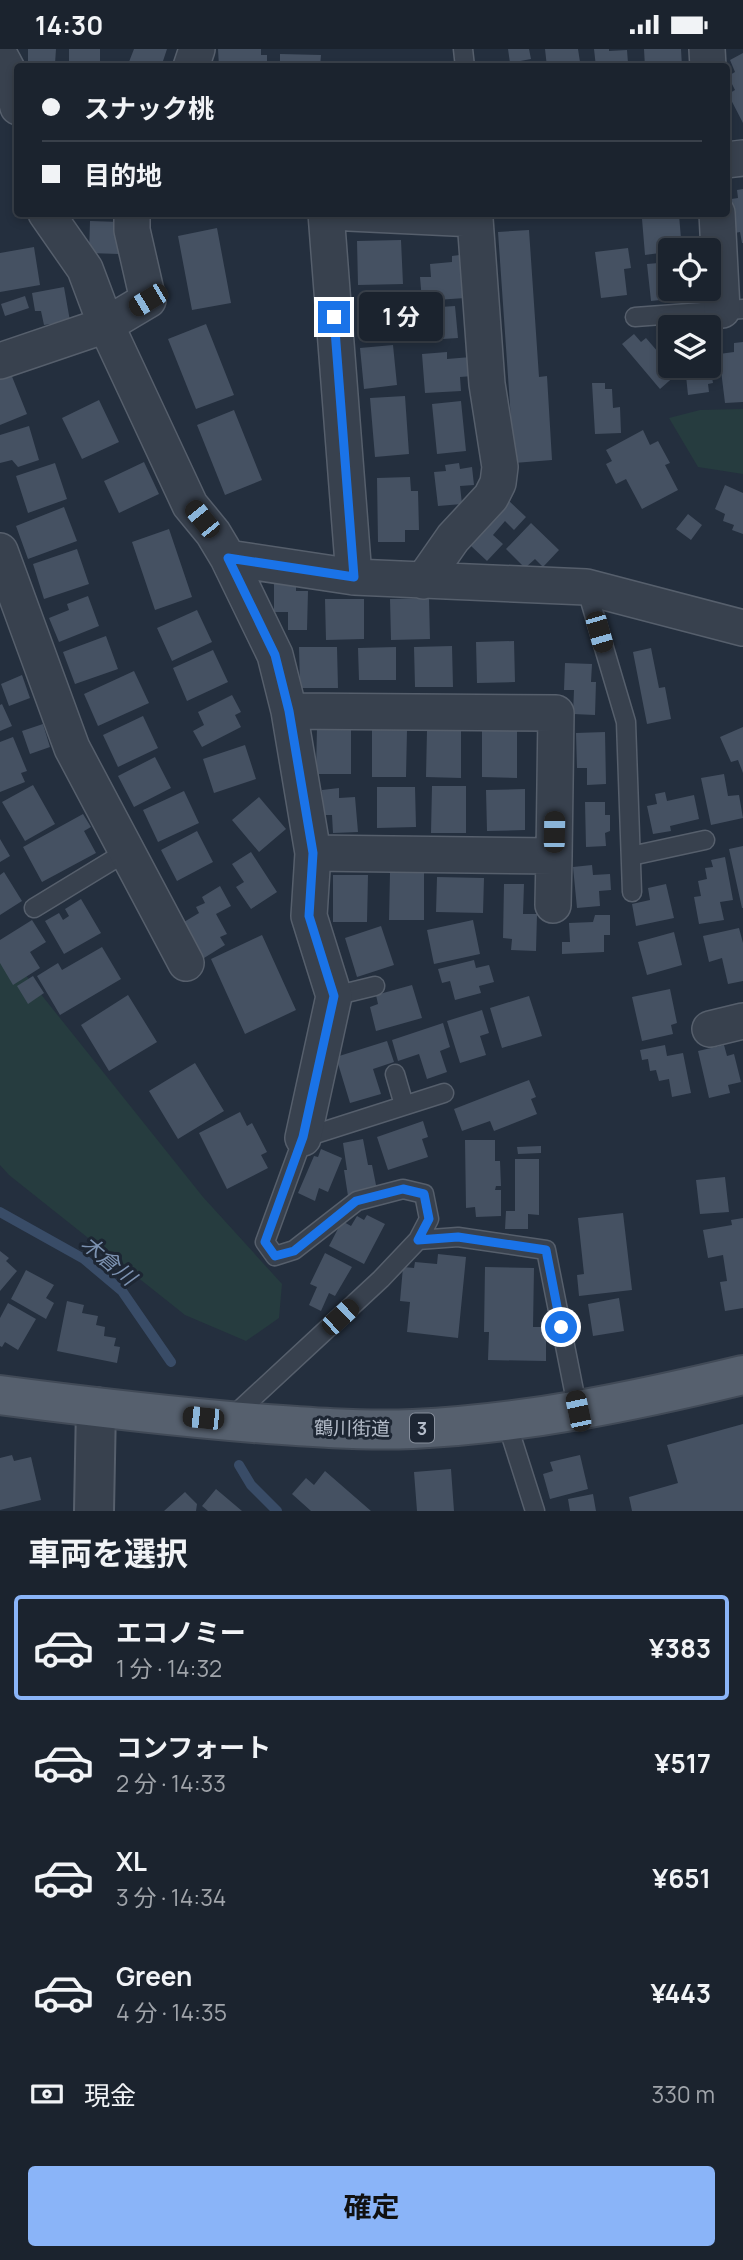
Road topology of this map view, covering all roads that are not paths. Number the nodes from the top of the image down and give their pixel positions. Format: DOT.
graph roads {
  1 [pos="0,56"];
  2 [pos="14,93"];
  3 [pos="49,217"];
  4 [pos="132,217"];
  5 [pos="326,217"];
  6 [pos="433,217"];
  7 [pos="718,217"];
  8 [pos="733,309"];
  9 [pos="635,317"];
  10 [pos="106,325"];
  11 [pos="0,361"];
  12 [pos="0,551"];
  13 [pos="228,558"];
  14 [pos="354,577"];
  15 [pos="423,580"];
  16 [pos="586,587"];
  17 [pos="743,628"];
  18 [pos="289,711"];
  19 [pos="705,840"];
  20 [pos="126,852"];
  21 [pos="313,853"];
  22 [pos="554,856"];
  23 [pos="631,856"];
  24 [pos="632,891"];
  25 [pos="553,905"];
  26 [pos="34,908"];
  27 [pos="186,963"];
  28 [pos="375,986"];
  29 [pos="334,996"];
  30 [pos="743,1021"];
  31 [pos="710,1029"];
  32 [pos="395,1074"];
  33 [pos="444,1093"];
  34 [pos="404,1105"];
  35 [pos="303,1137"];
  36 [pos="418,1240"];
  37 [pos="743,1375"];
  38 [pos="0,1395"];
  39 [pos="96,1407"];
  40 [pos="578,1411"];
  41 [pos="229,1420"];
  42 [pos="506,1420"];
  43 [pos="94,1511"];
  44 [pos="536,1511"];
  1 -- 2 [label="street"];
  3 -- 10 [label="street"];
  4 -- 10 [label="street"];
  5 -- 14 [label="street"];
  6 -- 15 [label="street"];
  7 -- 8 [label="street"];
  8 -- 9 [label="lane"];
  10 -- 11 [label="street"];
  10 -- 13 [label="street"];
  12 -- 20 [label="street"];
  13 -- 14 [label="street"];
  13 -- 18 [label="street"];
  14 -- 15 [label="street"];
  15 -- 16 [label="street"];
  16 -- 17 [label="street"];
  16 -- 23 [label="lane"];
  18 -- 21 [label="street"];
  18 -- 22 [label="street"];
  19 -- 23 [label="lane"];
  20 -- 26 [label="lane"];
  20 -- 27 [label="street"];
  21 -- 22 [label="street"];
  21 -- 29 [label="street"];
  22 -- 25 [label="street"];
  23 -- 24 [label="lane"];
  28 -- 29 [label="lane"];
  29 -- 35 [label="street"];
  30 -- 31 [label="street"];
  32 -- 34 [label="lane"];
  33 -- 34 [label="lane"];
  34 -- 35 [label="lane"];
  35 -- 36 [label="lane"];
  36 -- 40 [label="lane"];
  36 -- 41 [label="lane"];
  37 -- 40 [label="main road, 鶴川街道 / 3"];
  38 -- 39 [label="main road, 鶴川街道 / 3"];
  39 -- 41 [label="main road, 鶴川街道 / 3"];
  39 -- 43 [label="street"];
  40 -- 42 [label="main road, 鶴川街道 / 3"];
  41 -- 42 [label="main road, 鶴川街道 / 3"];
  42 -- 44 [label="lane"];
}
